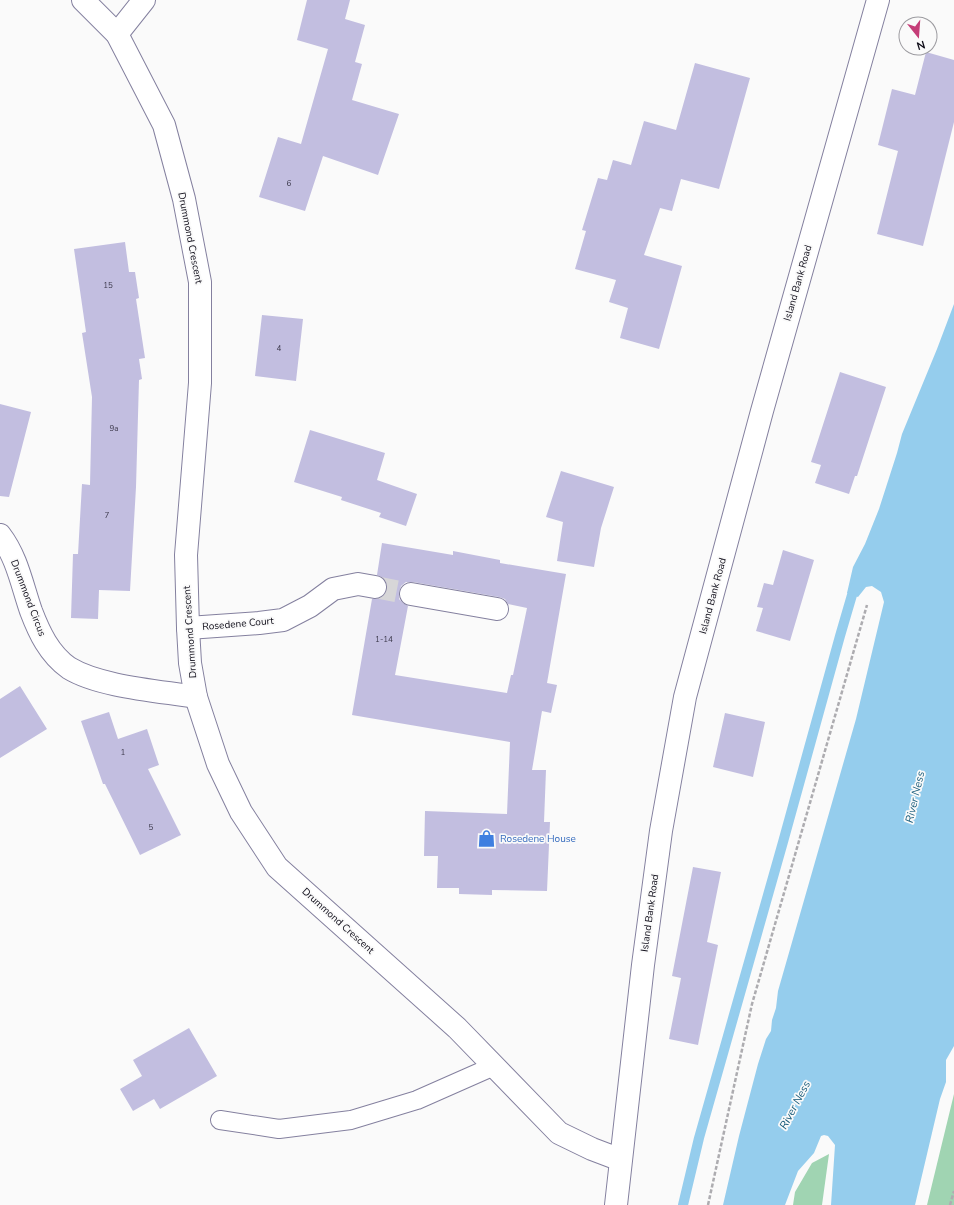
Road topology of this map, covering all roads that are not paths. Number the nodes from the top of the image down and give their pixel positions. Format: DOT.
graph roads {
  1 [pos="83,0"];
  2 [pos="144,0"];
  3 [pos="878,0"];
  4 [pos="117,34"];
  5 [pos="0,535"];
  6 [pos="374,587"];
  7 [pos="411,594"];
  8 [pos="498,609"];
  9 [pos="188,628"];
  10 [pos="196,697"];
  11 [pos="494,1066"];
  12 [pos="220,1120"];
  13 [pos="621,1160"];
  14 [pos="616,1205"];
  1 -- 4 [label="street, Drummond Crescent"];
  2 -- 4 [label="street"];
  3 -- 13 [label="street, Island Bank Road"];
  4 -- 9 [label="street, Drummond Crescent"];
  5 -- 10 [label="street, Drummond Circus"];
  6 -- 9 [label="street, Rosedene Court"];
  7 -- 8 [label="street"];
  9 -- 10 [label="street, Drummond Crescent"];
  10 -- 11 [label="street, Drummond Crescent"];
  11 -- 12 [label="lane"];
  11 -- 13 [label="street, Drummond Crescent"];
  13 -- 14 [label="street, Island Bank Road"];
}
